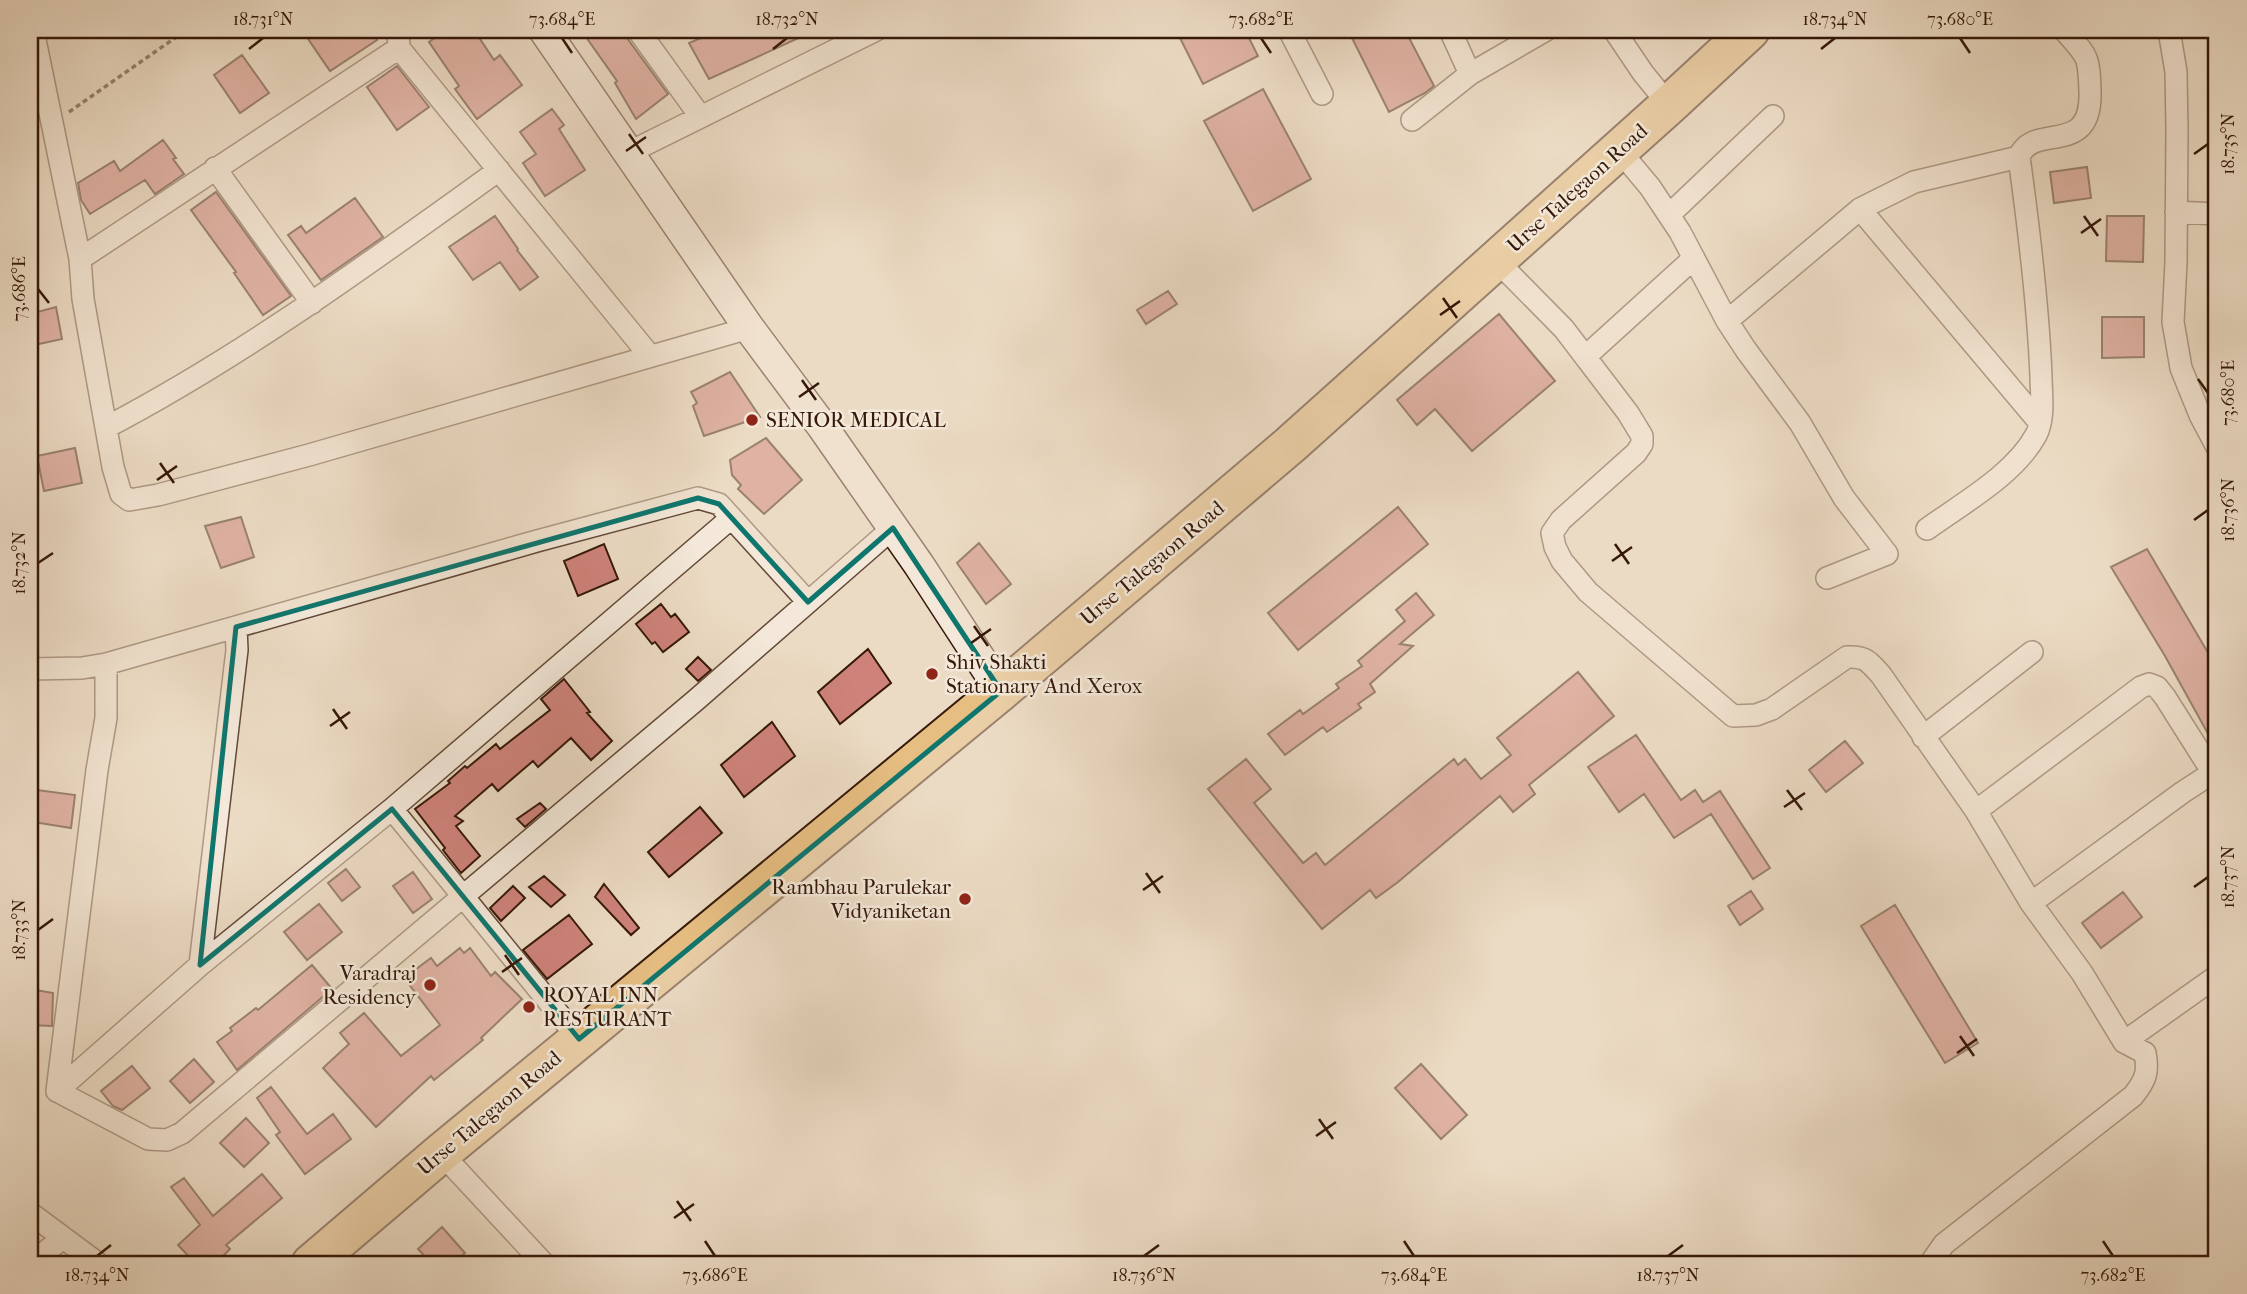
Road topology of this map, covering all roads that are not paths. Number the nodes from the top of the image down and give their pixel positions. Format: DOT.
graph roads {
  1 [pos="33,30"];
  2 [pos="544,30"];
  3 [pos="638,30"];
  4 [pos="876,30"];
  5 [pos="1289,30"];
  6 [pos="1450,30"];
  7 [pos="1546,30"];
  8 [pos="1614,30"];
  9 [pos="1750,30"];
  10 [pos="2064,30"];
  11 [pos="2169,30"];
  12 [pos="398,39"];
  13 [pos="1470,74"];
  14 [pos="1322,94"];
  15 [pos="1669,105"];
  16 [pos="700,116"];
  17 [pos="1773,116"];
  18 [pos="1412,120"];
  19 [pos="1619,150"];
  20 [pos="630,152"];
  21 [pos="2019,157"];
  22 [pos="215,168"];
  23 [pos="499,170"];
  24 [pos="1860,209"];
  25 [pos="2176,212"];
  26 [pos="2217,214"];
  27 [pos="1669,215"];
  28 [pos="1694,258"];
  29 [pos="79,259"];
  30 [pos="1496,260"];
  31 [pos="312,303"];
  32 [pos="1727,321"];
  33 [pos="749,328"];
  34 [pos="650,356"];
  35 [pos="1585,357"];
  36 [pos="2209,410"];
  37 [pos="2040,423"];
  38 [pos="107,427"];
  39 [pos="2217,447"];
  40 [pos="730,519"];
  41 [pos="893,528"];
  42 [pos="1927,529"];
  43 [pos="1827,578"];
  44 [pos="808,602"];
  45 [pos="236,627"];
  46 [pos="2032,652"];
  47 [pos="106,664"];
  48 [pos="30,669"];
  49 [pos="1001,691"];
  50 [pos="1923,737"];
  51 [pos="2215,771"];
  52 [pos="392,809"];
  53 [pos="1976,811"];
  54 [pos="464,896"];
  55 [pos="2031,903"];
  56 [pos="200,965"];
  57 [pos="2217,976"];
  58 [pos="579,1039"];
  59 [pos="2124,1042"];
  60 [pos="57,1091"];
  61 [pos="441,1153"];
  62 [pos="30,1213"];
  63 [pos="63,1238"];
  64 [pos="324,1260"];
  65 [pos="96,1262"];
  66 [pos="30,1264"];
  67 [pos="544,1264"];
  68 [pos="1930,1264"];
  1 -- 29 [label="street"];
  2 -- 20 [label="street"];
  3 -- 16 [label="street"];
  4 -- 16 [label="street"];
  5 -- 14 [label="street"];
  6 -- 13 [label="street"];
  7 -- 13 [label="street"];
  8 -- 15 [label="street"];
  9 -- 15 [label="highway, Urse Talegaon Road"];
  10 -- 21 [label="street"];
  11 -- 25 [label="street"];
  12 -- 22 [label="street"];
  12 -- 23 [label="street"];
  13 -- 18 [label="street"];
  15 -- 19 [label="highway, Urse Talegaon Road"];
  16 -- 20 [label="street"];
  17 -- 27 [label="street"];
  19 -- 27 [label="street"];
  19 -- 30 [label="highway, Urse Talegaon Road"];
  20 -- 33 [label="street"];
  21 -- 24 [label="street"];
  21 -- 37 [label="street"];
  22 -- 29 [label="street"];
  22 -- 31 [label="street"];
  23 -- 31 [label="street"];
  23 -- 34 [label="street"];
  24 -- 32 [label="street"];
  24 -- 37 [label="street"];
  25 -- 26 [label="street"];
  25 -- 36 [label="street"];
  27 -- 28 [label="street"];
  28 -- 32 [label="street"];
  28 -- 35 [label="street"];
  29 -- 38 [label="street"];
  30 -- 35 [label="street"];
  30 -- 49 [label="highway, Urse Talegaon Road"];
  31 -- 38 [label="street"];
  32 -- 43 [label="street"];
  33 -- 34 [label="street"];
  33 -- 41 [label="street"];
  34 -- 38 [label="street"];
  35 -- 50 [label="street"];
  36 -- 39 [label="street"];
  37 -- 42 [label="street"];
  40 -- 44 [label="street"];
  40 -- 45 [label="street"];
  40 -- 52 [label="street"];
  41 -- 44 [label="street"];
  41 -- 49 [label="street"];
  44 -- 54 [label="street"];
  45 -- 47 [label="street"];
  45 -- 56 [label="street"];
  46 -- 50 [label="street"];
  47 -- 48 [label="street"];
  47 -- 60 [label="street"];
  49 -- 58 [label="highway, Urse Talegaon Road"];
  50 -- 53 [label="street"];
  51 -- 53 [label="street"];
  51 -- 55 [label="street"];
  52 -- 54 [label="street"];
  52 -- 56 [label="street"];
  53 -- 55 [label="street"];
  54 -- 58 [label="street"];
  54 -- 60 [label="street"];
  55 -- 59 [label="street"];
  56 -- 60 [label="street"];
  57 -- 59 [label="street"];
  58 -- 61 [label="highway, Urse Talegaon Road"];
  59 -- 68 [label="street"];
  61 -- 64 [label="highway, Urse Talegaon Road"];
  61 -- 67 [label="street"];
  62 -- 63 [label="street"];
  63 -- 65 [label="street"];
  63 -- 66 [label="street"];
}
